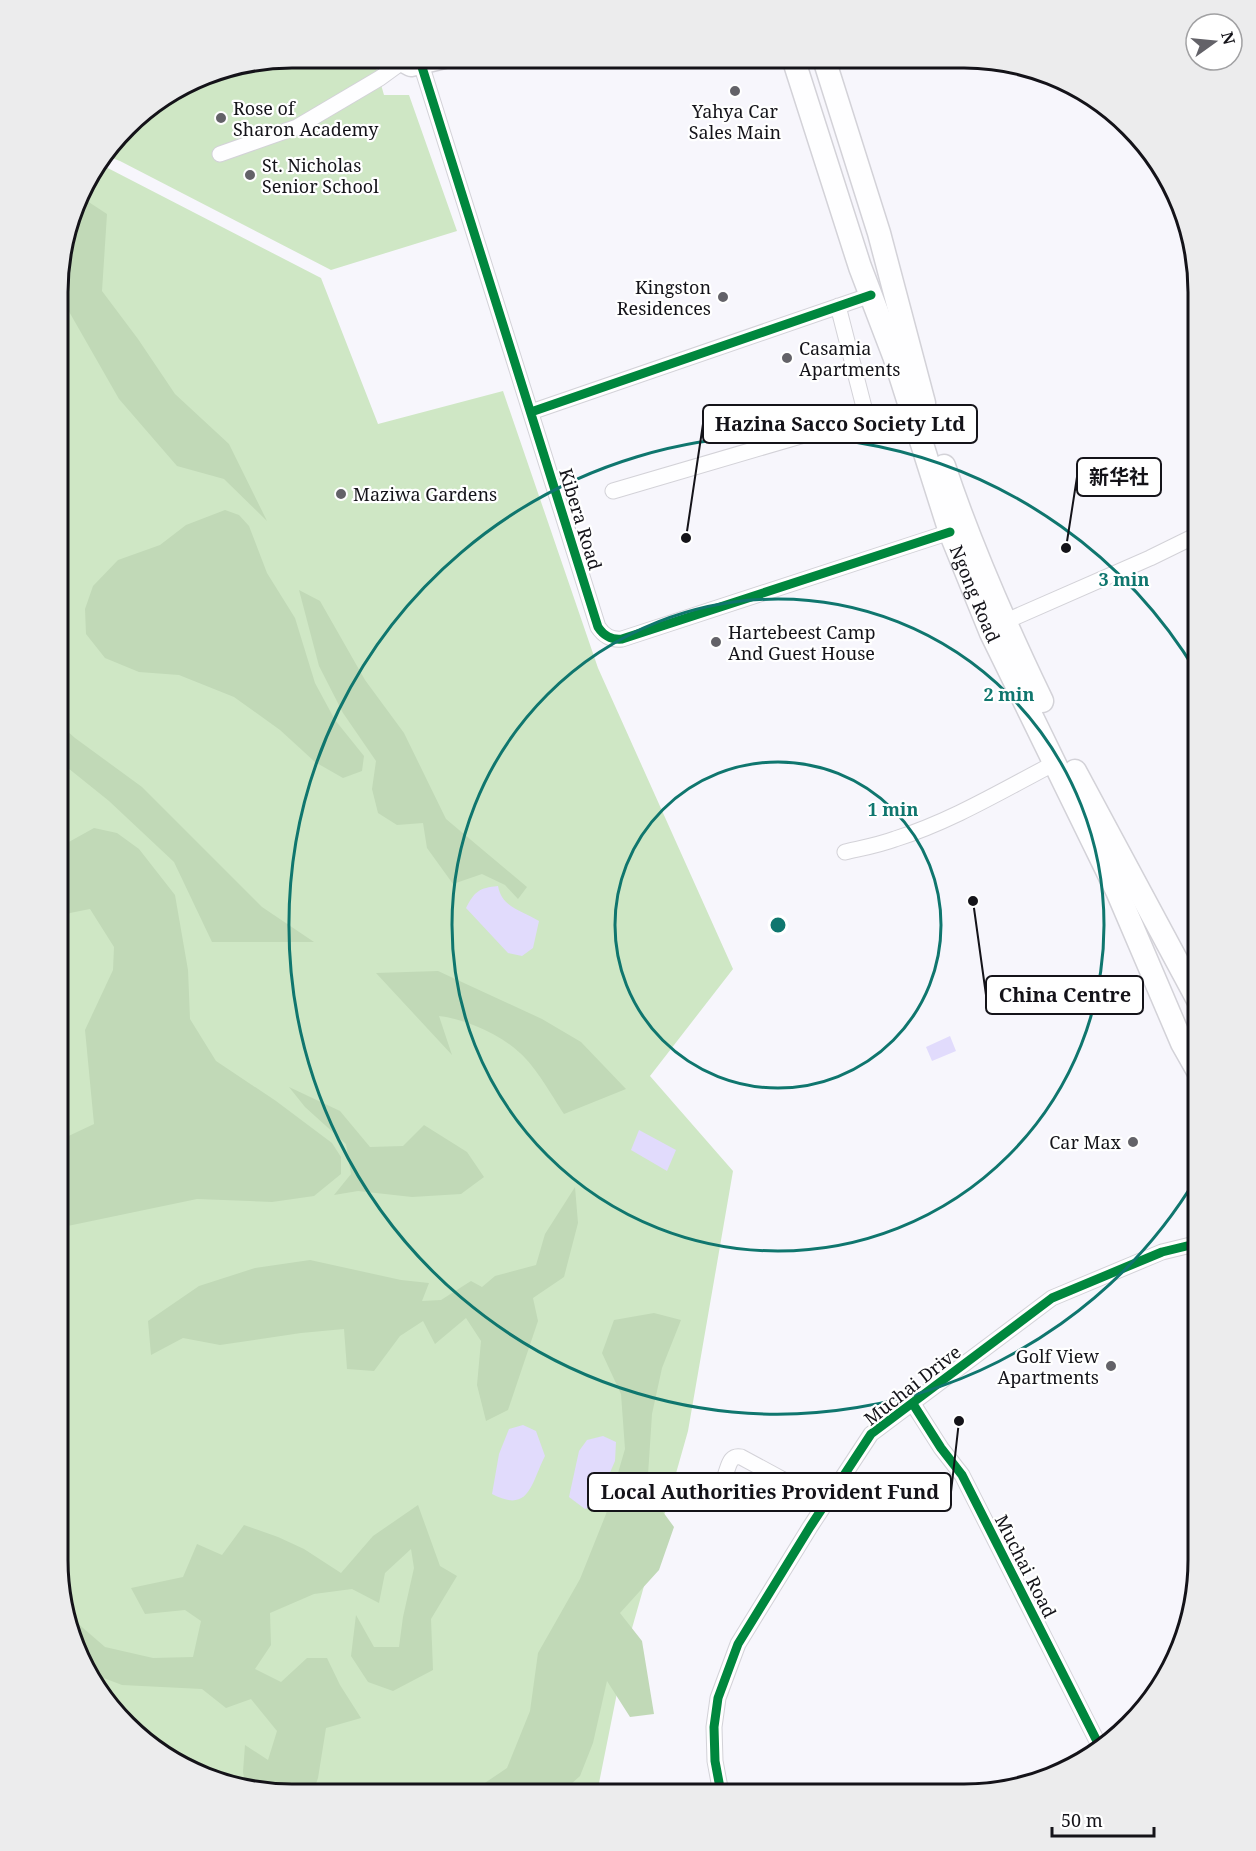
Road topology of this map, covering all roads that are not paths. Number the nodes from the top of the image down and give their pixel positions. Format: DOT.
graph roads {
  1 [pos="395,68"];
  2 [pos="408,68"];
  3 [pos="796,68"];
  4 [pos="827,68"];
  5 [pos="847,128"];
  6 [pos="817,134"];
  7 [pos="220,154"];
  8 [pos="871,295"];
  9 [pos="838,306"];
  10 [pos="531,412"];
  11 [pos="866,415"];
  12 [pos="914,420"];
  13 [pos="613,491"];
  14 [pos="950,532"];
  15 [pos="1188,539"];
  16 [pos="1004,622"];
  17 [pos="1055,763"];
  18 [pos="845,852"];
  19 [pos="1188,982"];
  20 [pos="1188,1050"];
  21 [pos="1188,1246"];
  22 [pos="913,1404"];
  23 [pos="726,1473"];
  24 [pos="826,1503"];
  25 [pos="1097,1740"];
  26 [pos="719,1784"];
  1 -- 7 [label="street"];
  2 -- 10 [label="street, Kibera Road"];
  3 -- 6 [label="main road, Ngong Road"];
  4 -- 5 [label="main road, Ngong Road"];
  5 -- 6 [label="main road"];
  5 -- 16 [label="main road, Ngong Road"];
  6 -- 8 [label="main road, Ngong Road"];
  8 -- 9 [label="street"];
  8 -- 12 [label="main road, Ngong Road"];
  9 -- 10 [label="street"];
  9 -- 11 [label="street"];
  10 -- 14 [label="street, Kibera Road"];
  11 -- 12 [label="street"];
  11 -- 13 [label="street"];
  12 -- 14 [label="main road, Ngong Road"];
  14 -- 17 [label="main road, Ngong Road"];
  15 -- 16 [label="street"];
  16 -- 19 [label="main road, Ngong Road"];
  17 -- 18 [label="street"];
  17 -- 20 [label="main road, Ngong Road"];
  21 -- 22 [label="street, Muchai Drive"];
  22 -- 24 [label="street, Muchai Drive"];
  22 -- 25 [label="street, Muchai Road"];
  23 -- 24 [label="street"];
  24 -- 26 [label="street, Muchai Drive"];
}
